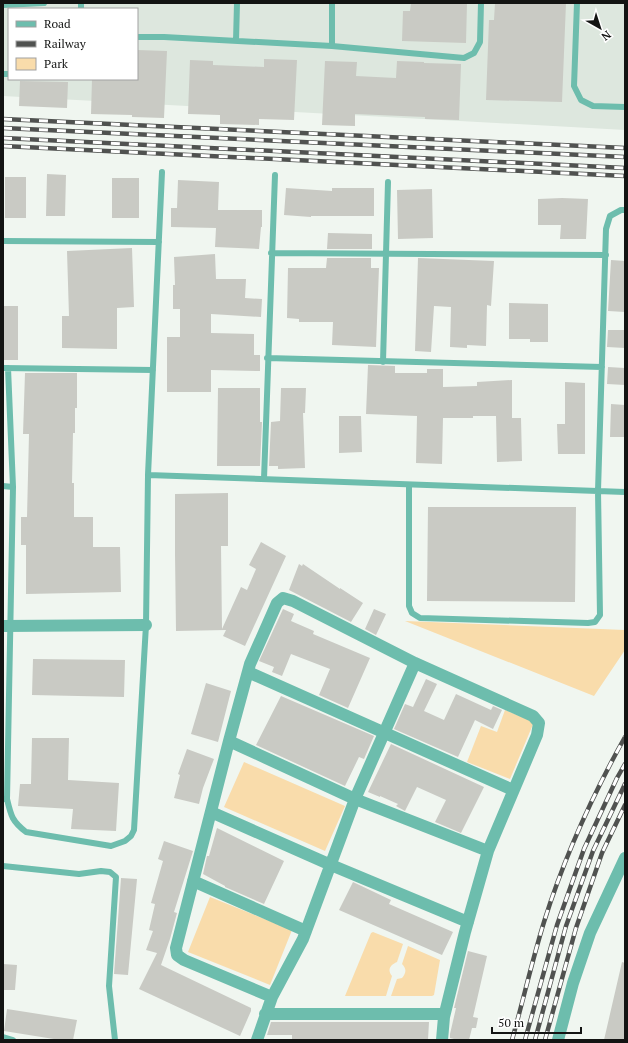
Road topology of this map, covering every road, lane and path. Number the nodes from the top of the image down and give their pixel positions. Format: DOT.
graph roads {
  1 [pos="44,3"];
  2 [pos="237,3"];
  3 [pos="332,3"];
  4 [pos="481,3"];
  5 [pos="577,3"];
  6 [pos="3,5"];
  7 [pos="138,37"];
  8 [pos="236,41"];
  9 [pos="332,46"];
  10 [pos="625,107"];
  11 [pos="162,172"];
  12 [pos="275,175"];
  13 [pos="388,182"];
  14 [pos="625,210"];
  15 [pos="3,241"];
  16 [pos="158,242"];
  17 [pos="272,253"];
  18 [pos="387,254"];
  19 [pos="606,255"];
  20 [pos="267,358"];
  21 [pos="383,362"];
  22 [pos="602,367"];
  23 [pos="5,368"];
  24 [pos="153,370"];
  25 [pos="148,475"];
  26 [pos="264,479"];
  27 [pos="409,484"];
  28 [pos="3,486"];
  29 [pos="13,487"];
  30 [pos="598,491"];
  31 [pos="625,492"];
  32 [pos="146,625"];
  33 [pos="7,626"];
  34 [pos="416,663"];
  35 [pos="248,672"];
  36 [pos="384,733"];
  37 [pos="228,741"];
  38 [pos="513,790"];
  39 [pos="5,799"];
  40 [pos="355,799"];
  41 [pos="211,812"];
  42 [pos="488,851"];
  43 [pos="625,858"];
  44 [pos="331,865"];
  45 [pos="3,866"];
  46 [pos="193,882"];
  47 [pos="468,922"];
  48 [pos="306,931"];
  49 [pos="272,997"];
  50 [pos="265,1014"];
  51 [pos="444,1014"];
  52 [pos="3,1037"];
  53 [pos="13,1040"];
  54 [pos="114,1040"];
  55 [pos="257,1040"];
  56 [pos="442,1040"];
  57 [pos="558,1040"];
  1 -- 6 [label="lane"];
  2 -- 8 [label="lane"];
  3 -- 9 [label="lane"];
  4 -- 9 [label="lane"];
  5 -- 10 [label="lane"];
  7 -- 8 [label="lane"];
  8 -- 9 [label="lane"];
  11 -- 16 [label="lane"];
  12 -- 17 [label="lane"];
  13 -- 18 [label="lane"];
  14 -- 19 [label="lane"];
  15 -- 16 [label="lane"];
  16 -- 24 [label="lane"];
  17 -- 18 [label="lane"];
  17 -- 20 [label="lane"];
  18 -- 19 [label="lane"];
  18 -- 21 [label="lane"];
  19 -- 22 [label="lane"];
  20 -- 21 [label="lane"];
  20 -- 26 [label="lane"];
  21 -- 22 [label="lane"];
  22 -- 30 [label="lane"];
  23 -- 24 [label="lane"];
  23 -- 29 [label="lane"];
  24 -- 25 [label="lane"];
  25 -- 26 [label="lane"];
  25 -- 32 [label="lane"];
  26 -- 27 [label="lane"];
  27 -- 30 [label="lane"];
  27 -- 30 [label="lane"];
  28 -- 29 [label="lane"];
  29 -- 33 [label="lane"];
  30 -- 31 [label="lane"];
  32 -- 33 [label="street"];
  32 -- 39 [label="lane"];
  33 -- 39 [label="lane"];
  34 -- 35 [label="street"];
  34 -- 36 [label="street"];
  34 -- 38 [label="street"];
  35 -- 36 [label="street"];
  35 -- 37 [label="street"];
  36 -- 38 [label="street"];
  36 -- 40 [label="street"];
  37 -- 40 [label="street"];
  37 -- 41 [label="street"];
  38 -- 42 [label="street"];
  40 -- 42 [label="street"];
  40 -- 44 [label="street"];
  41 -- 44 [label="street"];
  41 -- 46 [label="street"];
  42 -- 47 [label="street"];
  43 -- 57 [label="street"];
  44 -- 47 [label="street"];
  44 -- 48 [label="street"];
  45 -- 54 [label="lane"];
  46 -- 48 [label="street"];
  46 -- 49 [label="street"];
  47 -- 51 [label="street"];
  48 -- 49 [label="street"];
  49 -- 50 [label="street"];
  50 -- 51 [label="street"];
  50 -- 55 [label="street"];
  51 -- 56 [label="street"];
  52 -- 53 [label="lane"];
}
